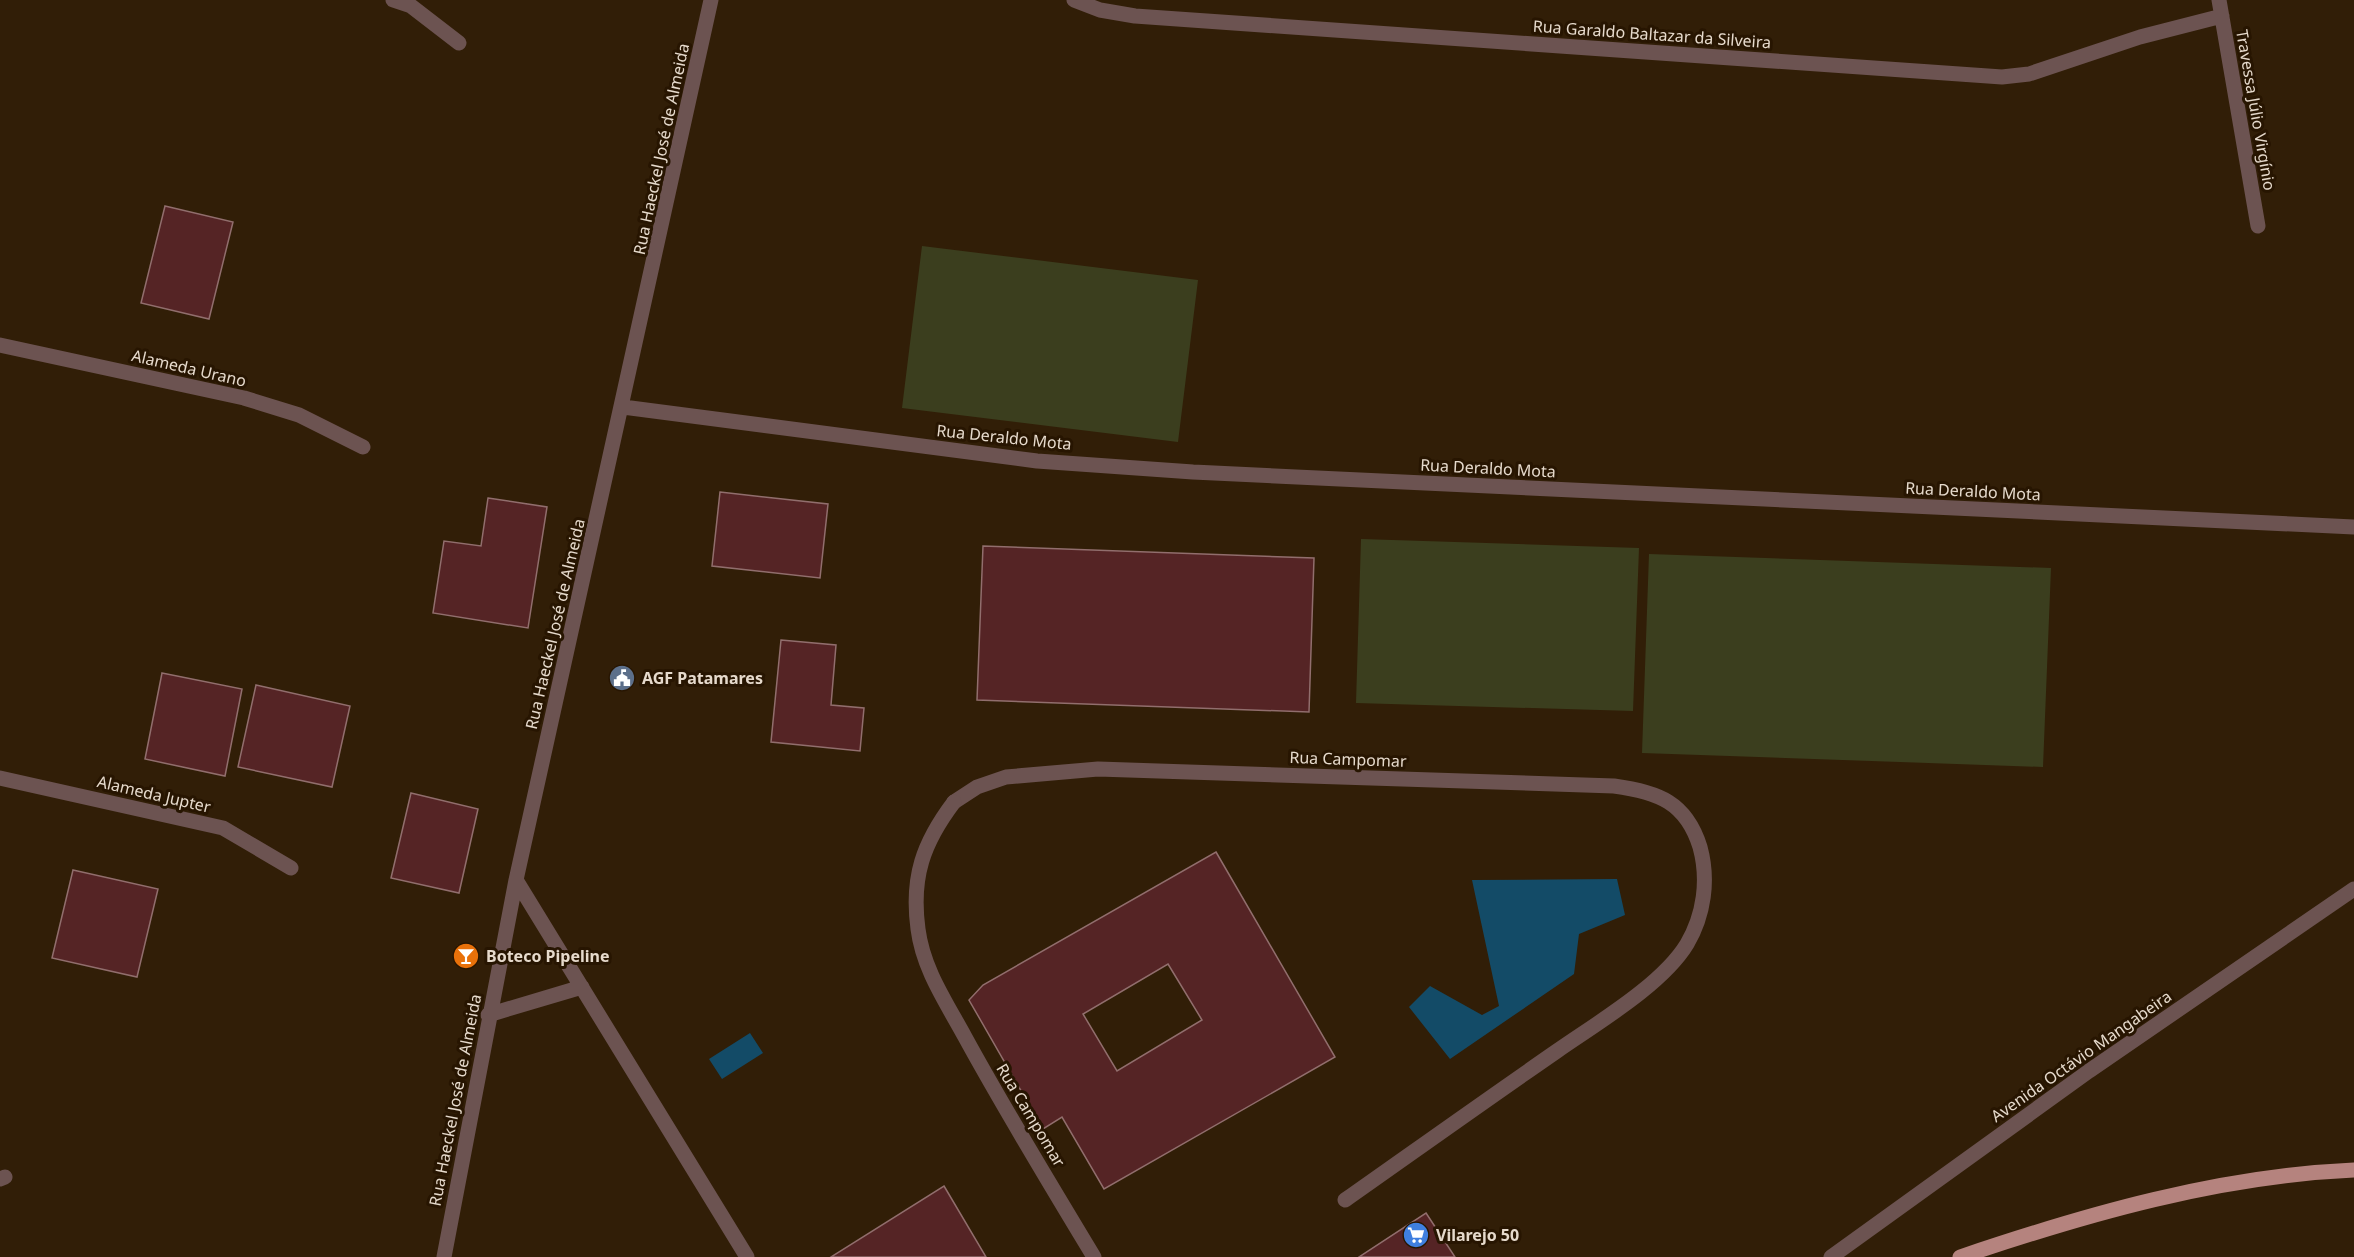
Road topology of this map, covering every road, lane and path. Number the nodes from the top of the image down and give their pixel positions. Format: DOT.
graph roads {
  1 [pos="393,0"];
  2 [pos="711,0"];
  3 [pos="1074,0"];
  4 [pos="2219,0"];
  5 [pos="2222,16"];
  6 [pos="459,43"];
  7 [pos="2258,226"];
  8 [pos="0,345"];
  9 [pos="623,407"];
  10 [pos="363,447"];
  11 [pos="2354,527"];
  12 [pos="0,778"];
  13 [pos="291,868"];
  14 [pos="516,880"];
  15 [pos="2354,889"];
  16 [pos="582,987"];
  17 [pos="489,1015"];
  18 [pos="2354,1170"];
  19 [pos="1345,1200"];
  20 [pos="444,1257"];
  21 [pos="747,1257"];
  22 [pos="1094,1257"];
  23 [pos="1831,1257"];
  24 [pos="1960,1257"];
  1 -- 6 [label="street"];
  2 -- 9 [label="street, Rua Haeckel José de Almeida"];
  3 -- 5 [label="street, Rua Garaldo Baltazar da Silveira"];
  4 -- 5 [label="street, Travessa Júlio Virgínio"];
  5 -- 7 [label="street, Travessa Júlio Virgínio"];
  8 -- 10 [label="street, Alameda Urano"];
  9 -- 11 [label="street, Rua Deraldo Mota"];
  9 -- 14 [label="street, Rua Haeckel José de Almeida"];
  12 -- 13 [label="street, Alameda Jupter"];
  14 -- 16 [label="street"];
  14 -- 17 [label="street, Rua Haeckel José de Almeida"];
  15 -- 23 [label="street, Avenida Octávio Mangabeira"];
  16 -- 17 [label="street"];
  16 -- 21 [label="street"];
  17 -- 20 [label="street, Rua Haeckel José de Almeida"];
  18 -- 24 [label="main road"];
  19 -- 22 [label="street, Rua Campomar"];
}
